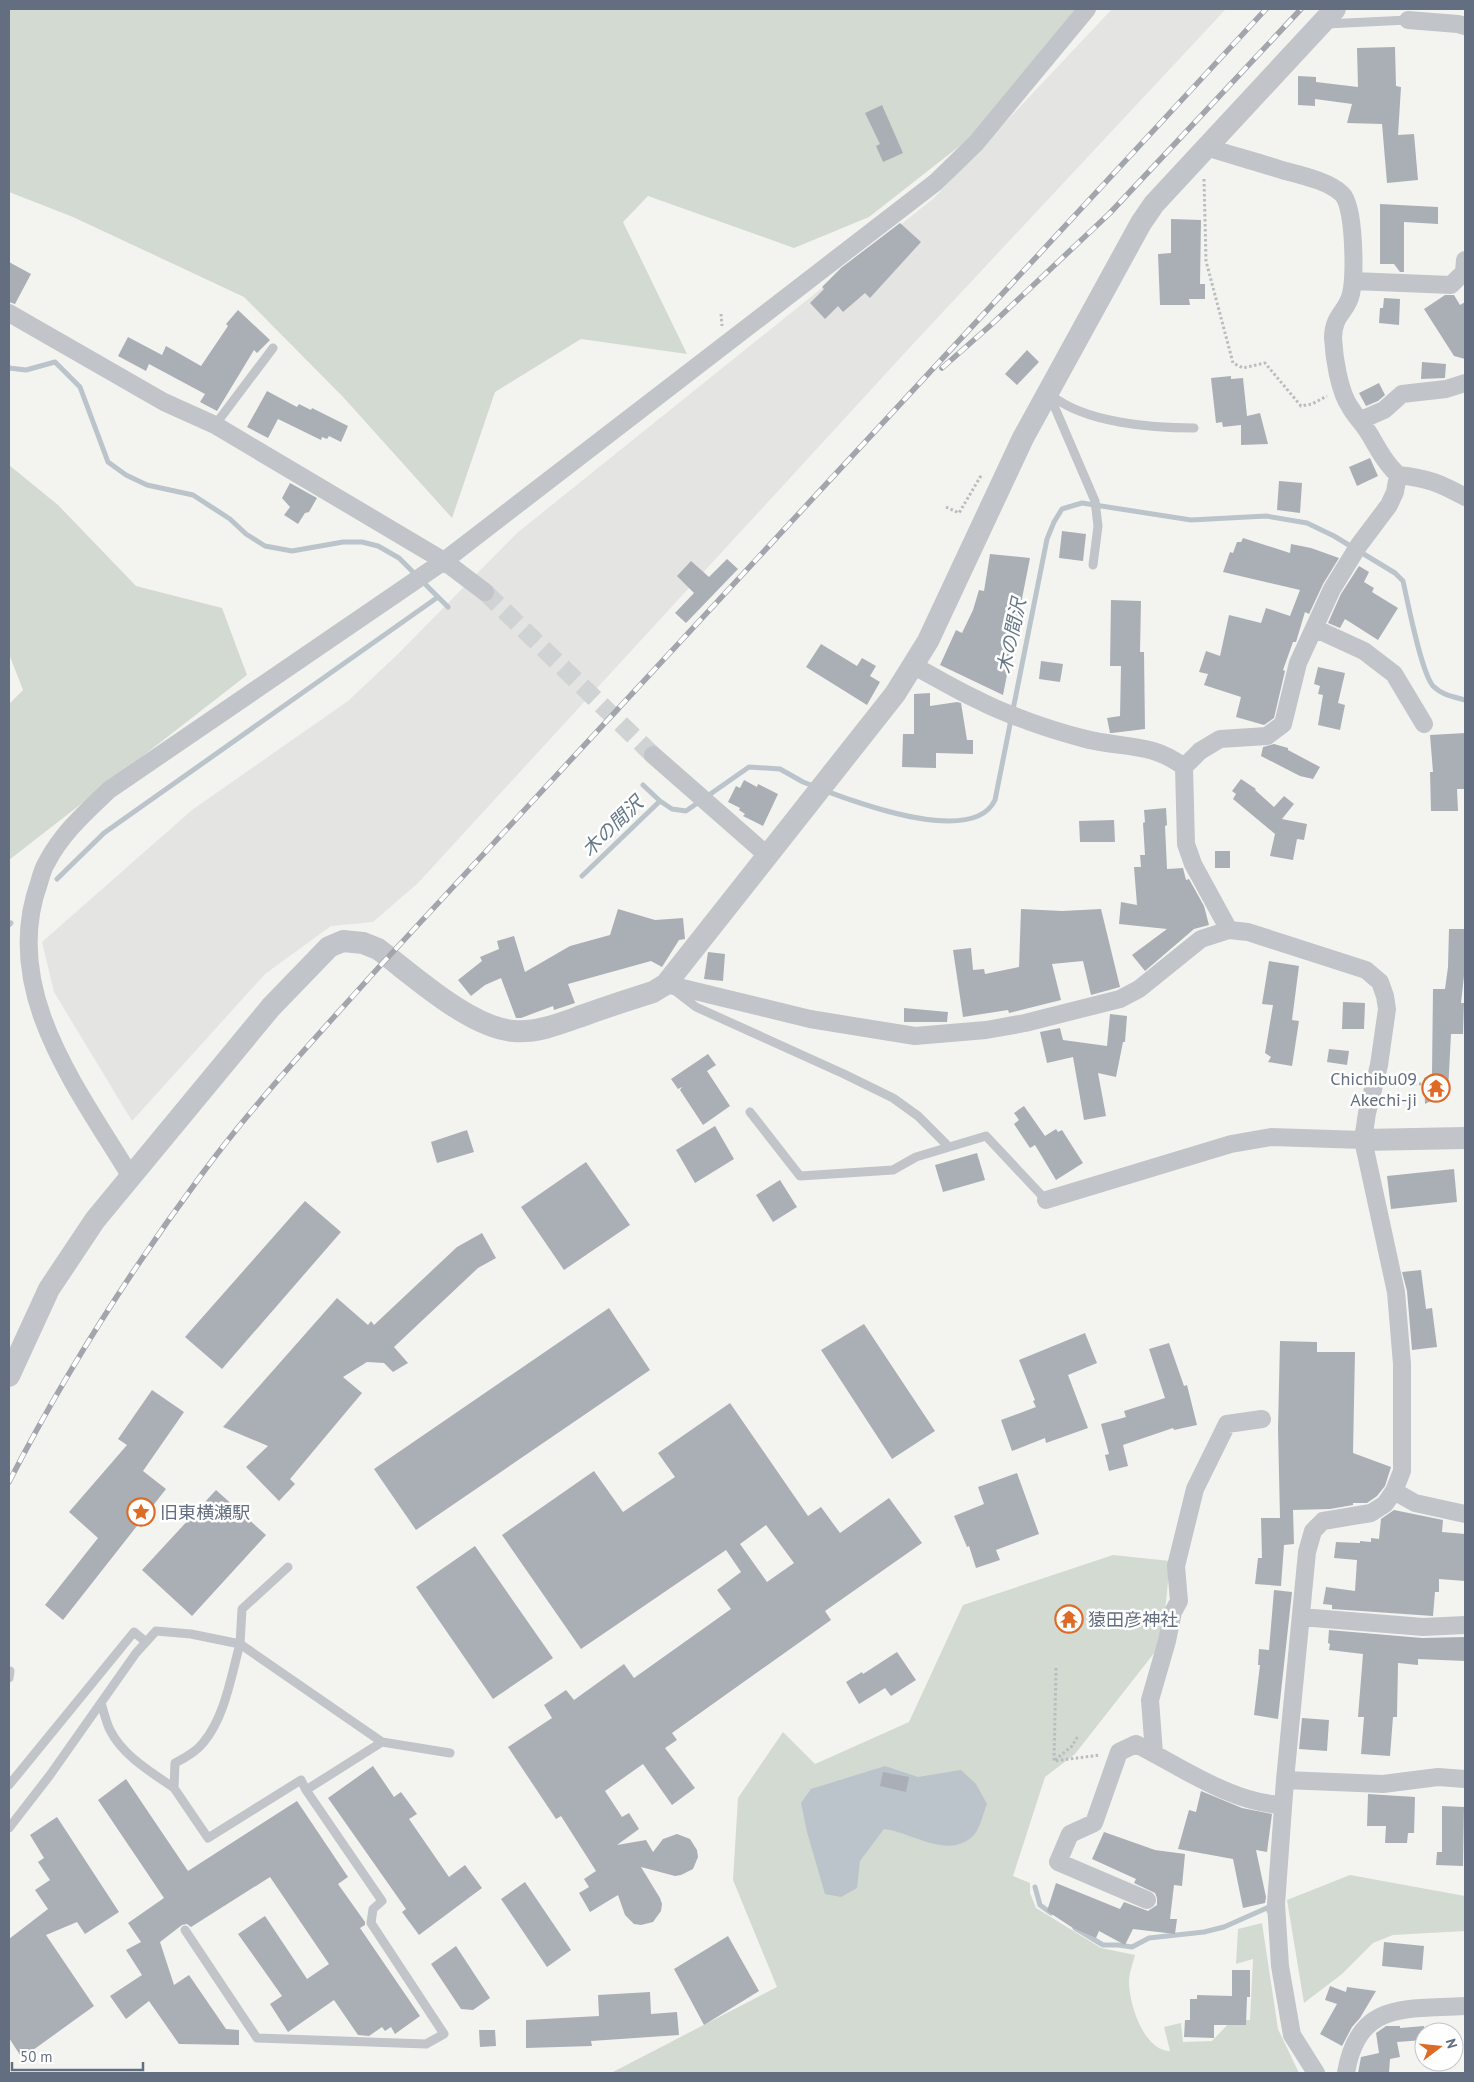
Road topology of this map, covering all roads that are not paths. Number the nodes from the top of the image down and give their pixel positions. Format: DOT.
graph roads {
  1 [pos="1087,9"];
  2 [pos="1328,17"];
  3 [pos="1408,20"];
  4 [pos="1463,21"];
  5 [pos="1204,149"];
  6 [pos="1465,260"];
  7 [pos="1353,281"];
  8 [pos="9,313"];
  9 [pos="273,348"];
  10 [pos="1465,383"];
  11 [pos="1048,392"];
  12 [pos="1361,420"];
  13 [pos="215,425"];
  14 [pos="1194,428"];
  15 [pos="1398,475"];
  16 [pos="1465,497"];
  17 [pos="444,561"];
  18 [pos="1093,565"];
  19 [pos="485,592"];
  20 [pos="1314,628"];
  21 [pos="914,666"];
  22 [pos="1424,724"];
  23 [pos="653,755"];
  24 [pos="1184,767"];
  25 [pos="766,855"];
  26 [pos="1229,930"];
  27 [pos="666,984"];
  28 [pos="750,1112"];
  29 [pos="1465,1138"];
  30 [pos="1363,1140"];
  31 [pos="949,1147"];
  32 [pos="131,1176"];
  33 [pos="1046,1200"];
  34 [pos="9,1376"];
  35 [pos="1262,1419"];
  36 [pos="1394,1491"];
  37 [pos="1465,1514"];
  38 [pos="288,1567"];
  39 [pos="1301,1617"];
  40 [pos="1465,1625"];
  41 [pos="146,1642"];
  42 [pos="240,1644"];
  43 [pos="101,1703"];
  44 [pos="382,1742"];
  45 [pos="450,1753"];
  46 [pos="1154,1753"];
  47 [pos="1465,1779"];
  48 [pos="1284,1780"];
  49 [pos="9,1785"];
  50 [pos="174,1788"];
  51 [pos="306,1790"];
  52 [pos="1283,1805"];
  53 [pos="9,1828"];
  54 [pos="1146,1900"];
  55 [pos="185,1930"];
  56 [pos="1465,2006"];
  57 [pos="1316,2073"];
  58 [pos="1346,2073"];
  1 -- 17 [label="street"];
  2 -- 3 [label="lane"];
  2 -- 5 [label="street"];
  3 -- 4 [label="street"];
  5 -- 7 [label="street"];
  5 -- 11 [label="street"];
  6 -- 7 [label="street"];
  7 -- 12 [label="street"];
  8 -- 13 [label="street"];
  9 -- 13 [label="lane"];
  10 -- 12 [label="street"];
  11 -- 14 [label="lane"];
  11 -- 18 [label="lane"];
  11 -- 21 [label="street"];
  12 -- 15 [label="street"];
  13 -- 17 [label="street"];
  15 -- 16 [label="street"];
  15 -- 20 [label="street"];
  17 -- 19 [label="street"];
  17 -- 32 [label="street"];
  20 -- 22 [label="street"];
  20 -- 24 [label="street"];
  21 -- 24 [label="street"];
  21 -- 25 [label="street"];
  23 -- 25 [label="street"];
  24 -- 26 [label="street"];
  25 -- 27 [label="street"];
  26 -- 27 [label="street"];
  26 -- 30 [label="street"];
  27 -- 31 [label="lane"];
  27 -- 32 [label="street"];
  28 -- 31 [label="lane"];
  29 -- 30 [label="street"];
  30 -- 33 [label="street"];
  30 -- 36 [label="street"];
  31 -- 33 [label="lane"];
  32 -- 34 [label="street"];
  35 -- 46 [label="street"];
  36 -- 37 [label="street"];
  36 -- 39 [label="street"];
  38 -- 42 [label="lane"];
  39 -- 40 [label="street"];
  39 -- 48 [label="street"];
  41 -- 42 [label="lane"];
  41 -- 43 [label="lane"];
  41 -- 49 [label="lane"];
  42 -- 44 [label="lane"];
  42 -- 50 [label="lane"];
  43 -- 50 [label="lane"];
  43 -- 53 [label="lane"];
  44 -- 45 [label="lane"];
  44 -- 51 [label="lane"];
  46 -- 52 [label="street"];
  46 -- 54 [label="street"];
  47 -- 48 [label="street"];
  48 -- 52 [label="street"];
  50 -- 51 [label="lane"];
  51 -- 55 [label="lane"];
  52 -- 57 [label="street"];
  56 -- 58 [label="street"];
}
